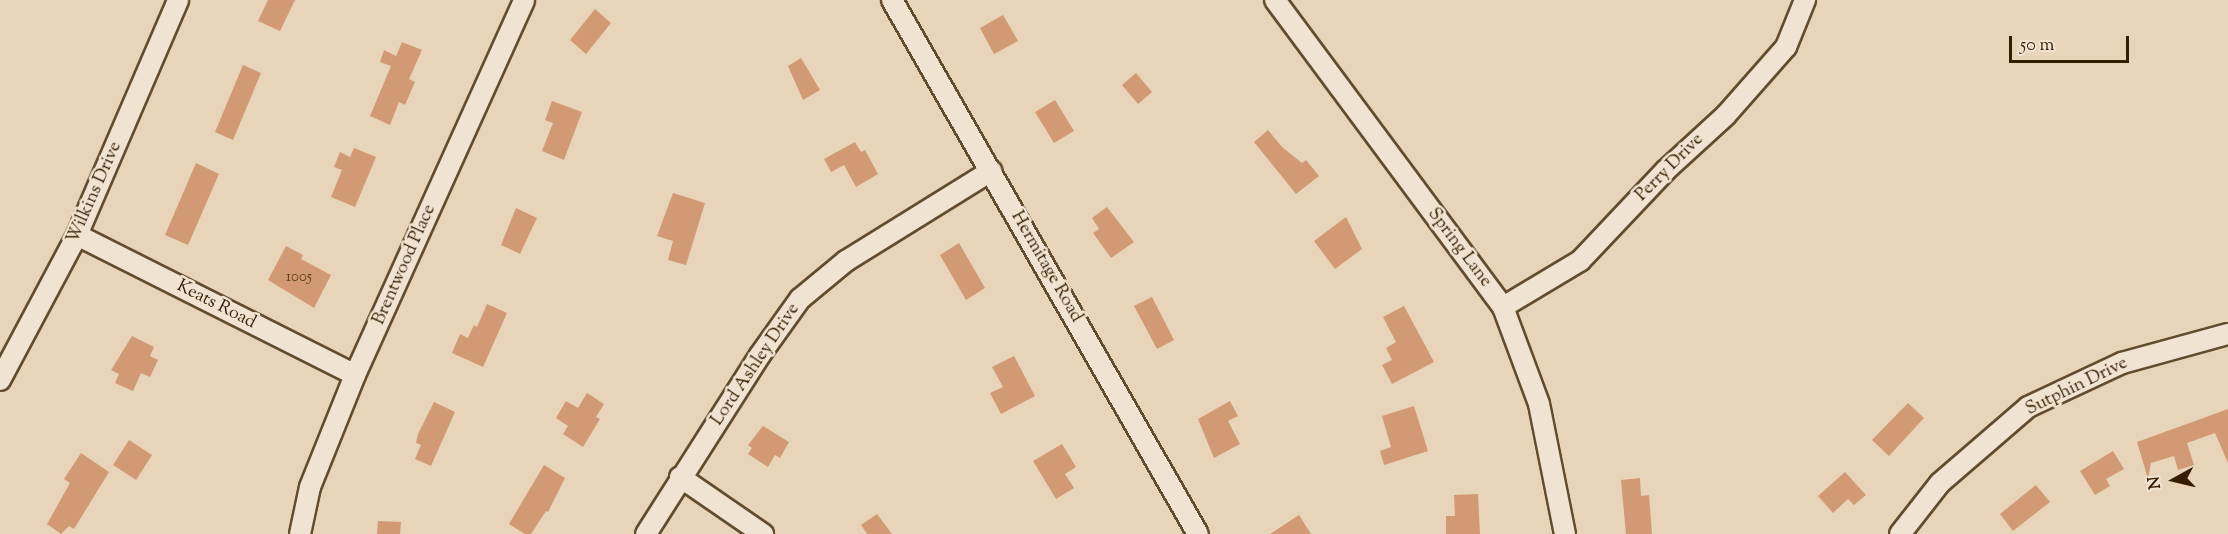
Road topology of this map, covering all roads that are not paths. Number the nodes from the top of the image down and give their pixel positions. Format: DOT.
graph roads {
  1 [pos="178,0"];
  2 [pos="524,0"];
  3 [pos="892,0"];
  4 [pos="1275,0"];
  5 [pos="1805,0"];
  6 [pos="992,171"];
  7 [pos="77,235"];
  8 [pos="1503,306"];
  9 [pos="2228,334"];
  10 [pos="355,375"];
  11 [pos="0,380"];
  12 [pos="680,477"];
  13 [pos="300,534"];
  14 [pos="646,534"];
  15 [pos="763,534"];
  16 [pos="1198,534"];
  17 [pos="1565,534"];
  18 [pos="1900,534"];
  1 -- 7 [label="street, Wilkins Drive"];
  2 -- 10 [label="street, Brentwood Place"];
  3 -- 6 [label="street, Hermitage Road"];
  4 -- 8 [label="street, Spring Lane"];
  5 -- 8 [label="street, Perry Drive"];
  6 -- 12 [label="street, Lord Ashley Drive"];
  6 -- 16 [label="street, Hermitage Road"];
  7 -- 10 [label="street, Keats Road"];
  7 -- 11 [label="street, Wilkins Drive"];
  8 -- 17 [label="street, Spring Lane"];
  9 -- 18 [label="street, Sutphin Drive"];
  10 -- 13 [label="street, Brentwood Place"];
  12 -- 14 [label="street, Lord Ashley Drive"];
  12 -- 15 [label="street"];
}
